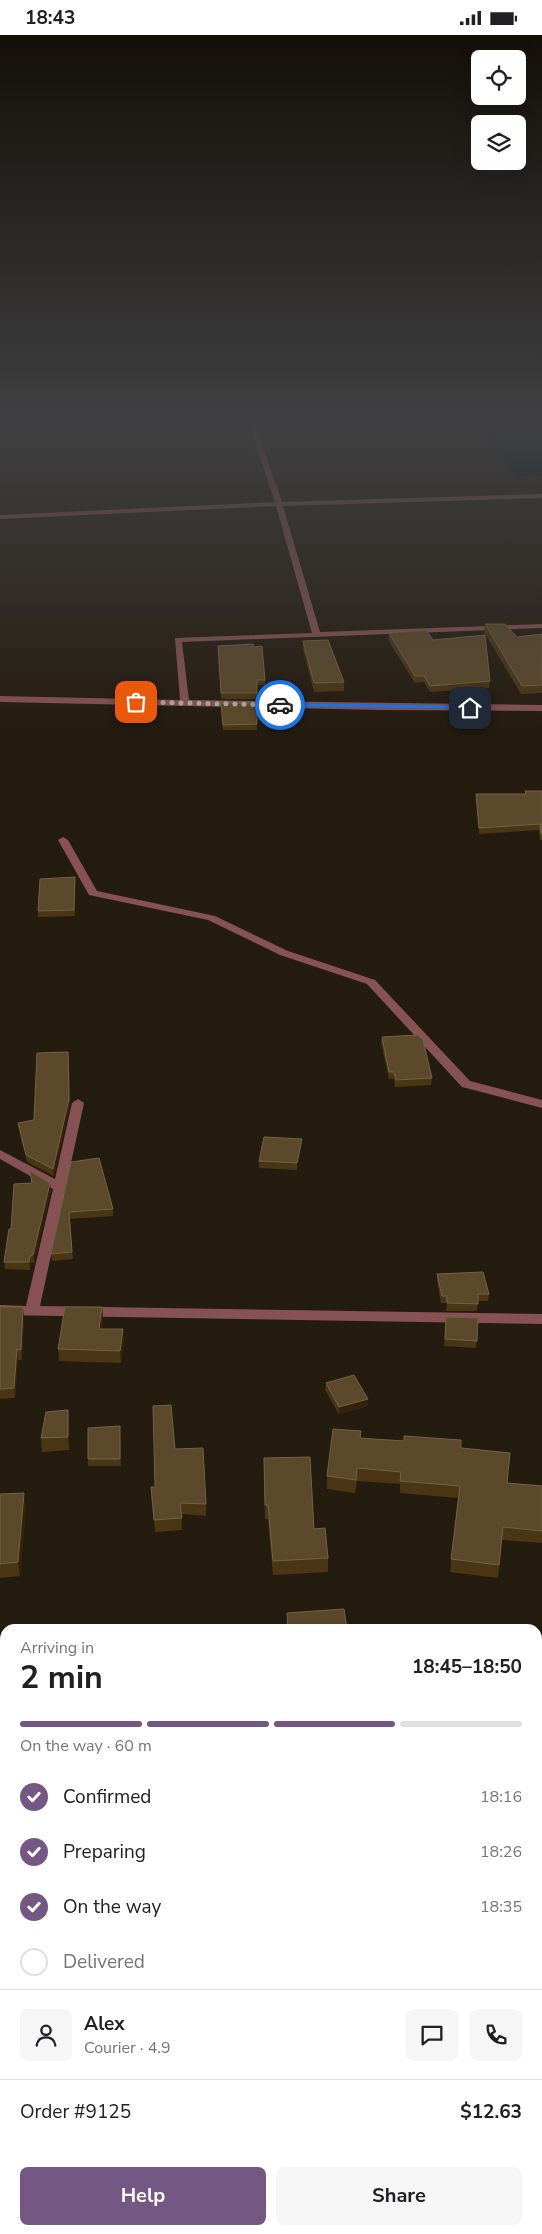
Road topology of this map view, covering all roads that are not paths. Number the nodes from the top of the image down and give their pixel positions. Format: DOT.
graph roads {
  1 [pos="285,527"];
  2 [pos="542,626"];
  3 [pos="317,635"];
  4 [pos="0,699"];
  5 [pos="184,703"];
  6 [pos="542,708"];
  7 [pos="63,840"];
  8 [pos="78,1103"];
  9 [pos="542,1104"];
  10 [pos="0,1154"];
  11 [pos="59,1187"];
  12 [pos="0,1310"];
  13 [pos="32,1311"];
  14 [pos="542,1319"];
  1 -- 3 [label="street"];
  2 -- 3 [label="street"];
  3 -- 5 [label="street"];
  4 -- 5 [label="street"];
  5 -- 6 [label="street"];
  7 -- 9 [label="street"];
  8 -- 11 [label="street"];
  10 -- 11 [label="street"];
  11 -- 13 [label="street"];
  12 -- 13 [label="street"];
  13 -- 14 [label="street"];
}
